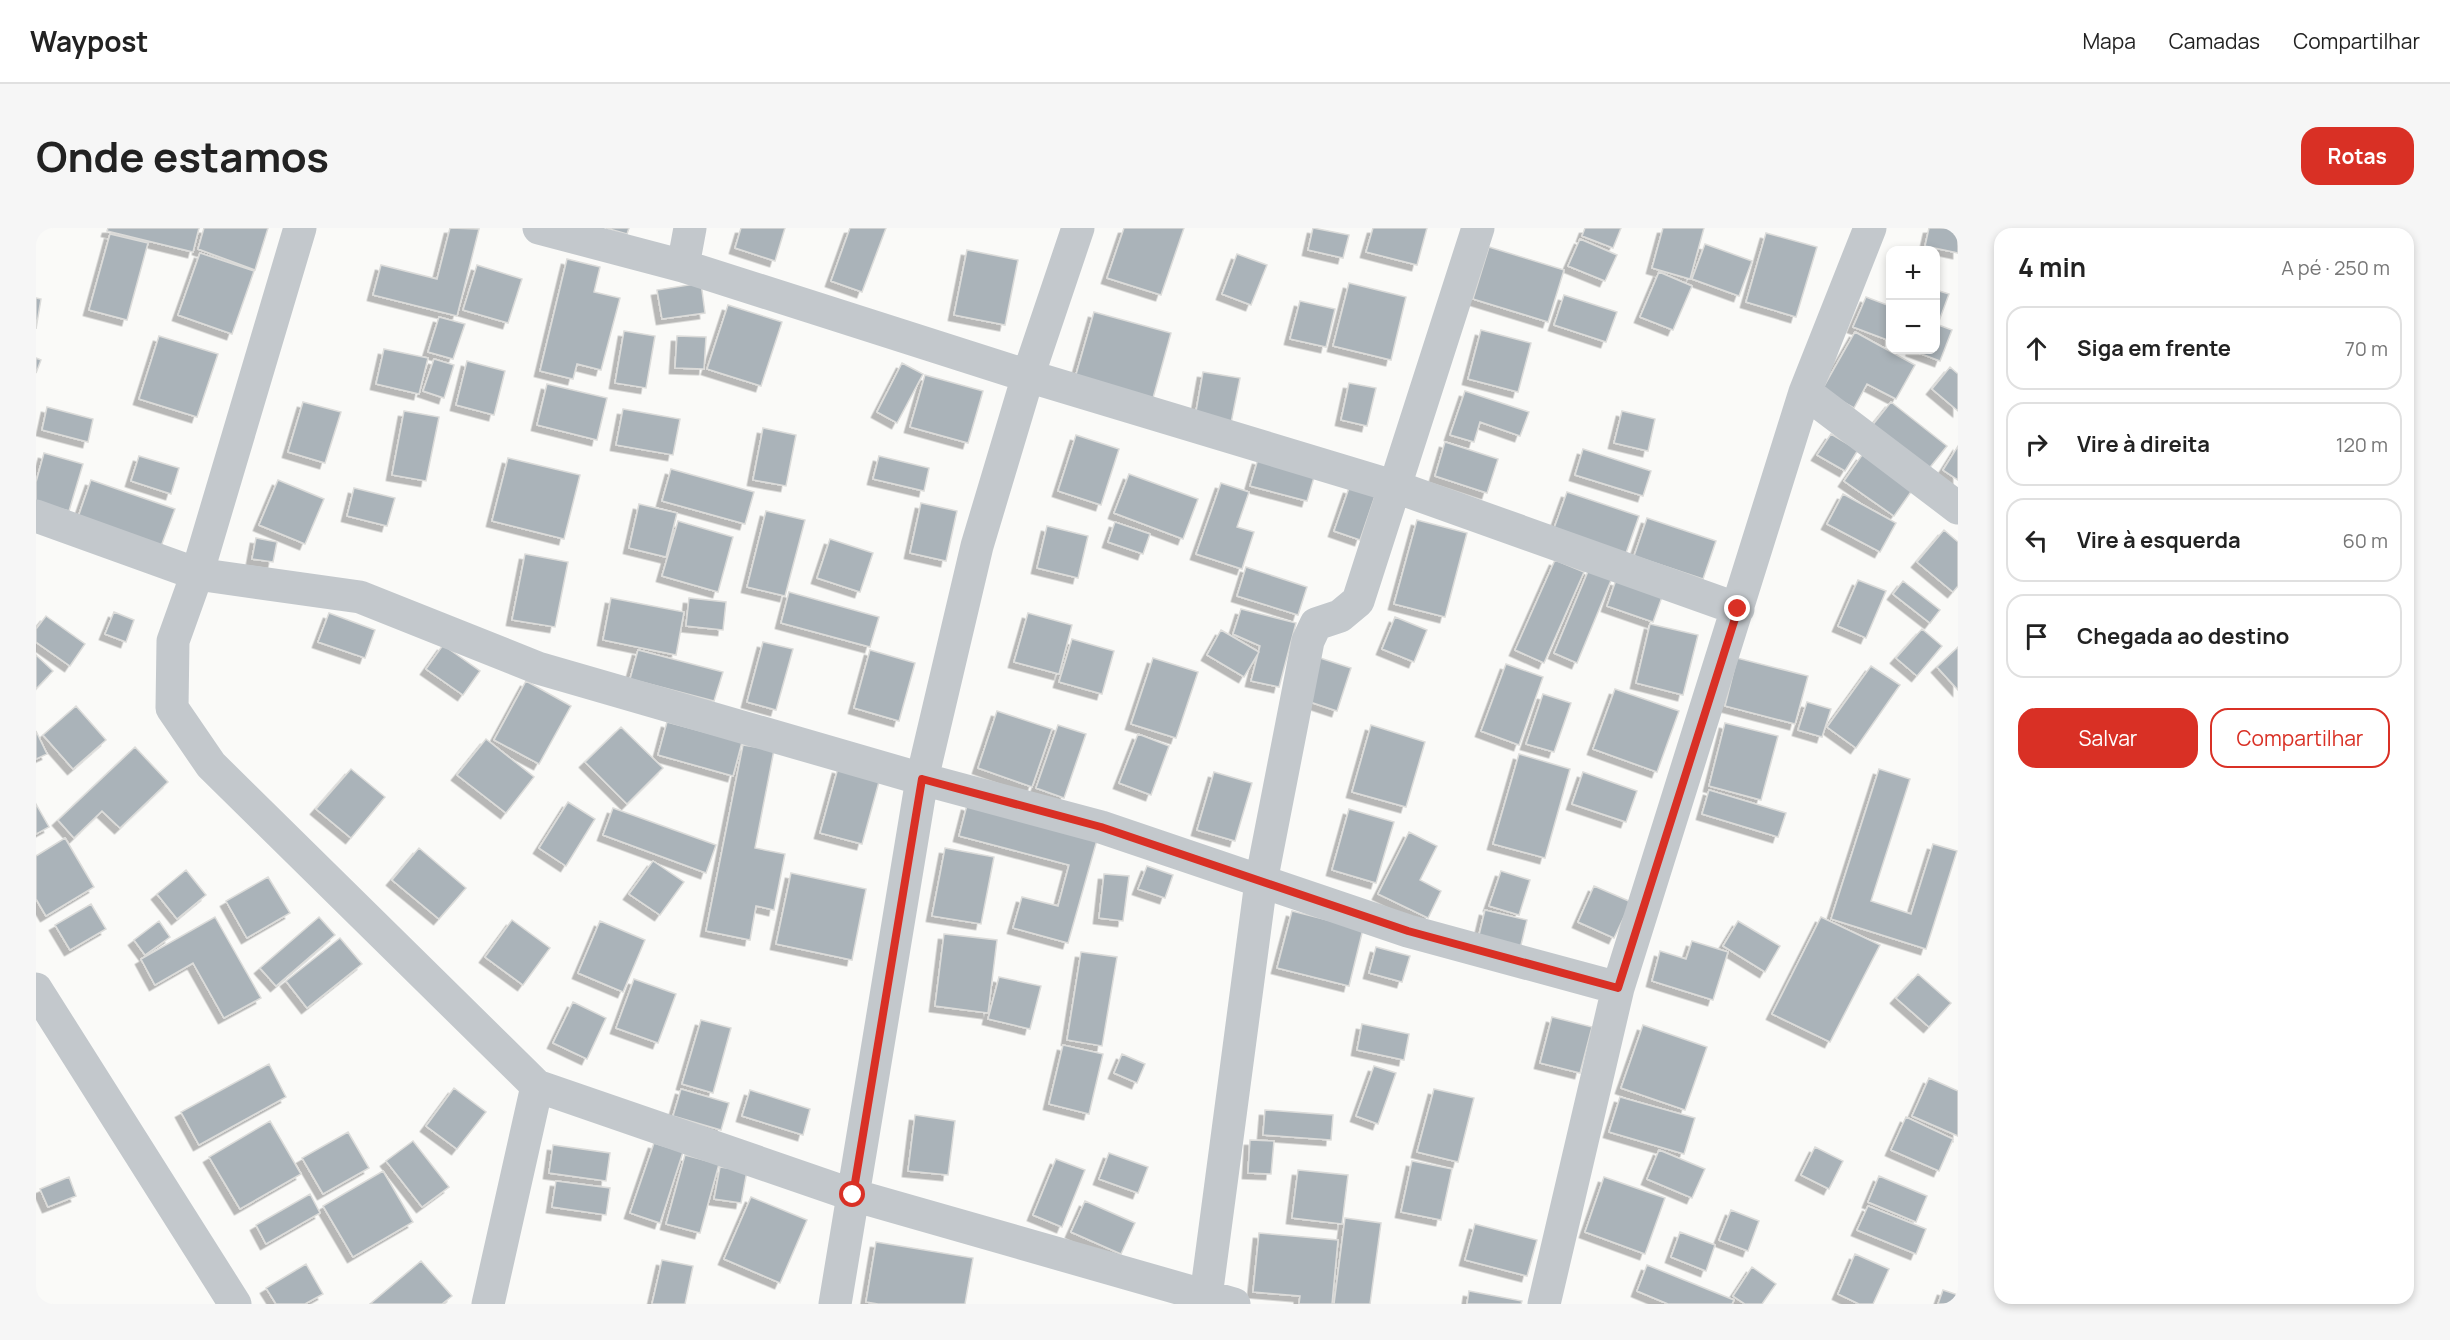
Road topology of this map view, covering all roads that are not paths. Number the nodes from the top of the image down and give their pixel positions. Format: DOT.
graph roads {
  1 [pos="300,228"];
  2 [pos="539,228"];
  3 [pos="690,228"];
  4 [pos="1078,228"];
  5 [pos="1478,228"];
  6 [pos="1870,228"];
  7 [pos="683,266"];
  8 [pos="1028,376"];
  9 [pos="1805,392"];
  10 [pos="1396,487"];
  11 [pos="1958,508"];
  12 [pos="36,516"];
  13 [pos="197,574"];
  14 [pos="1738,609"];
  15 [pos="922,779"];
  16 [pos="1261,882"];
  17 [pos="1618,988"];
  18 [pos="36,989"];
  19 [pos="537,1086"];
  20 [pos="853,1195"];
  21 [pos="1215,1301"];
  22 [pos="235,1304"];
  23 [pos="488,1304"];
  24 [pos="835,1304"];
  25 [pos="1544,1304"];
  1 -- 13 [label="street"];
  2 -- 7 [label="street"];
  3 -- 7 [label="street"];
  4 -- 8 [label="street"];
  5 -- 10 [label="street"];
  6 -- 9 [label="street"];
  7 -- 8 [label="street"];
  8 -- 10 [label="street"];
  8 -- 15 [label="street"];
  9 -- 11 [label="street"];
  9 -- 14 [label="street"];
  10 -- 14 [label="street"];
  10 -- 16 [label="street"];
  12 -- 13 [label="street"];
  13 -- 15 [label="street"];
  13 -- 19 [label="street"];
  14 -- 17 [label="street"];
  15 -- 16 [label="street"];
  15 -- 20 [label="street"];
  16 -- 17 [label="street"];
  16 -- 21 [label="street"];
  17 -- 25 [label="street"];
  18 -- 22 [label="street"];
  19 -- 20 [label="street"];
  19 -- 23 [label="street"];
  20 -- 21 [label="street"];
  20 -- 24 [label="street"];
}
